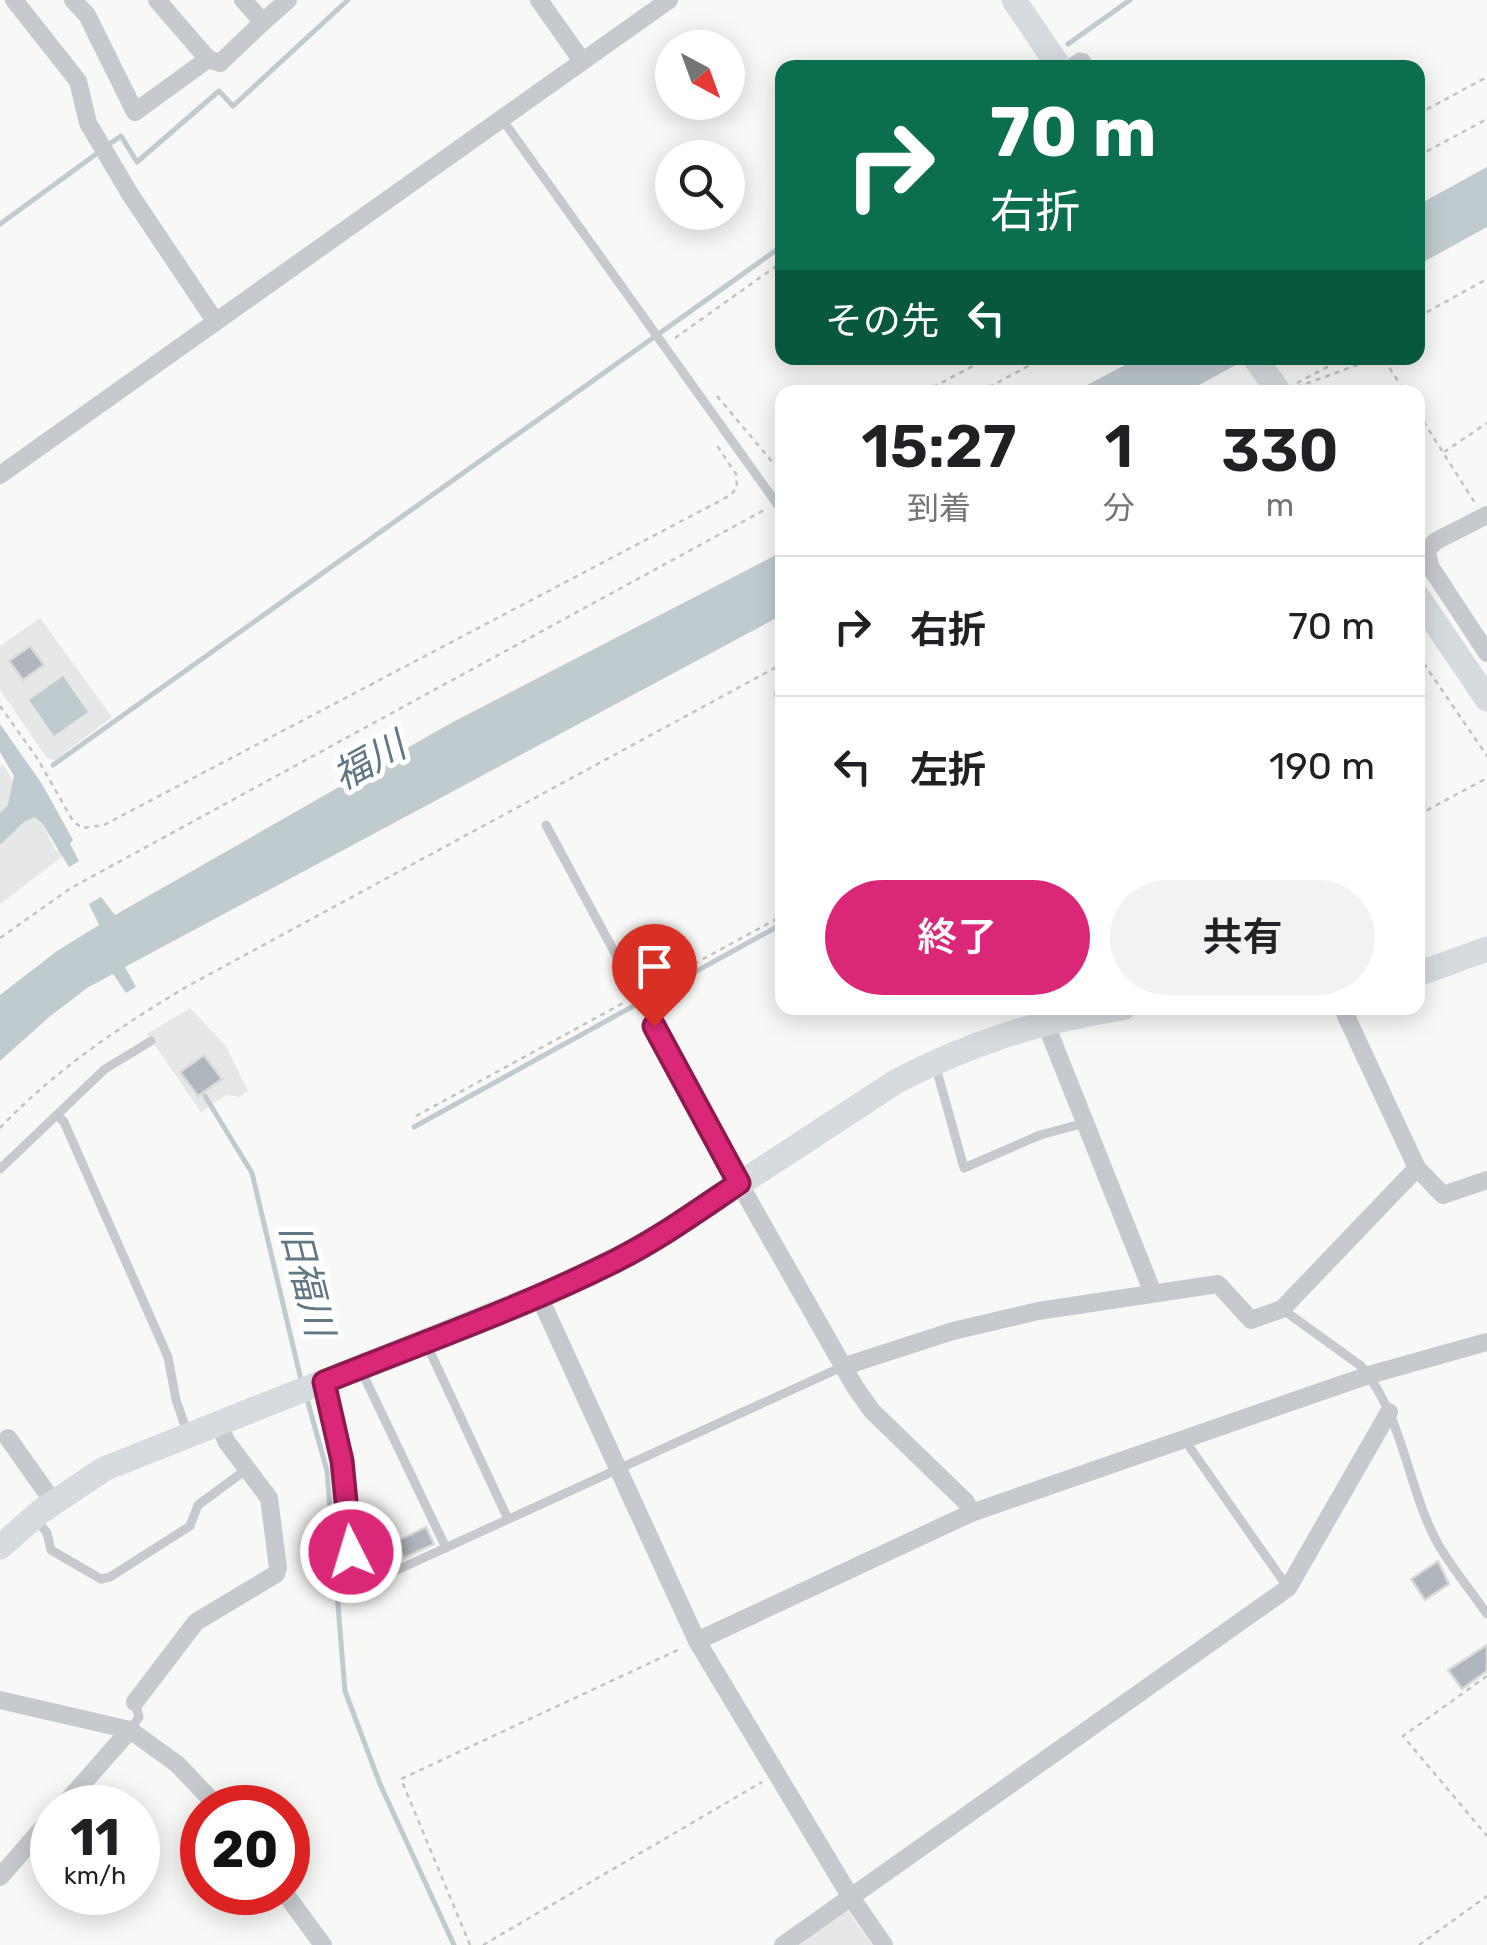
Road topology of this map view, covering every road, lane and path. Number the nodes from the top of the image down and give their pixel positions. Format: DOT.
graph roads {
  1 [pos="14,0"];
  2 [pos="73,0"];
  3 [pos="102,0"];
  4 [pos="156,0"];
  5 [pos="244,0"];
  6 [pos="288,0"];
  7 [pos="539,0"];
  8 [pos="668,0"];
  9 [pos="1014,0"];
  10 [pos="87,15"];
  11 [pos="263,22"];
  12 [pos="208,59"];
  13 [pos="1055,60"];
  14 [pos="582,61"];
  15 [pos="1487,77"];
  16 [pos="1425,110"];
  17 [pos="501,118"];
  18 [pos="1487,119"];
  19 [pos="1425,152"];
  20 [pos="775,267"];
  21 [pos="1487,279"];
  22 [pos="1425,313"];
  23 [pos="215,321"];
  24 [pos="666,345"];
  25 [pos="975,365"];
  26 [pos="1030,365"];
  27 [pos="1262,365"];
  28 [pos="1331,365"];
  29 [pos="1356,365"];
  30 [pos="937,385"];
  31 [pos="993,385"];
  32 [pos="1281,385"];
  33 [pos="1293,385"];
  34 [pos="1297,385"];
  35 [pos="698,391"];
  36 [pos="1487,423"];
  37 [pos="1425,424"];
  38 [pos="710,433"];
  39 [pos="1443,453"];
  40 [pos="775,464"];
  41 [pos="0,475"];
  42 [pos="775,500"];
  43 [pos="775,511"];
  44 [pos="1485,516"];
  45 [pos="1425,607"];
  46 [pos="1487,652"];
  47 [pos="1425,665"];
  48 [pos="775,668"];
  49 [pos="1487,699"];
  50 [pos="0,706"];
  51 [pos="1487,756"];
  52 [pos="1487,778"];
  53 [pos="1425,811"];
  54 [pos="546,825"];
  55 [pos="775,920"];
  56 [pos="0,938"];
  57 [pos="1487,949"];
  58 [pos="1425,971"];
  59 [pos="637,995"];
  60 [pos="1346,1015"];
  61 [pos="1050,1016"];
  62 [pos="151,1041"];
  63 [pos="934,1062"];
  64 [pos="58,1115"];
  65 [pos="416,1116"];
  66 [pos="1085,1123"];
  67 [pos="0,1128"];
  68 [pos="1417,1168"];
  69 [pos="0,1170"];
  70 [pos="1487,1180"];
  71 [pos="739,1183"];
  72 [pos="1153,1293"];
  73 [pos="538,1296"];
  74 [pos="1282,1309"];
  75 [pos="425,1342"];
  76 [pos="1487,1342"];
  77 [pos="845,1366"];
  78 [pos="360,1368"];
  79 [pos="1369,1375"];
  80 [pos="324,1382"];
  81 [pos="1389,1412"];
  82 [pos="219,1422"];
  83 [pos="188,1434"];
  84 [pos="1183,1437"];
  85 [pos="8,1438"];
  86 [pos="247,1469"];
  87 [pos="619,1469"];
  88 [pos="44,1510"];
  89 [pos="971,1513"];
  90 [pos="508,1520"];
  91 [pos="0,1547"];
  92 [pos="446,1548"];
  93 [pos="1288,1588"];
  94 [pos="1487,1614"];
  95 [pos="697,1640"];
  96 [pos="1487,1676"];
  97 [pos="135,1702"];
  98 [pos="1,1703"];
  99 [pos="130,1730"];
  100 [pos="776,1773"];
  101 [pos="81,1785"];
  102 [pos="198,1785"];
  103 [pos="1487,1836"];
  104 [pos="30,1842"];
  105 [pos="0,1877"];
  106 [pos="850,1896"];
  107 [pos="1487,1896"];
  108 [pos="301,1915"];
  109 [pos="323,1945"];
  110 [pos="470,1945"];
  111 [pos="483,1945"];
  112 [pos="783,1945"];
  113 [pos="884,1945"];
  114 [pos="1419,1945"];
  1 -- 23 [label="street"];
  2 -- 10 [label="street"];
  3 -- 10 [label="street"];
  4 -- 12 [label="street"];
  5 -- 11 [label="street"];
  6 -- 11 [label="street"];
  7 -- 14 [label="street"];
  8 -- 14 [label="street"];
  9 -- 13 [label="street"];
  10 -- 12 [label="street"];
  11 -- 12 [label="street"];
  14 -- 17 [label="street"];
  15 -- 16 [label="path"];
  17 -- 23 [label="street"];
  17 -- 24 [label="lane"];
  18 -- 19 [label="path"];
  20 -- 24 [label="path"];
  21 -- 22 [label="path"];
  23 -- 41 [label="street"];
  24 -- 35 [label="lane"];
  25 -- 30 [label="path"];
  26 -- 31 [label="path"];
  27 -- 32 [label="street"];
  28 -- 33 [label="path"];
  29 -- 34 [label="path"];
  35 -- 40 [label="path"];
  35 -- 42 [label="lane"];
  36 -- 39 [label="path"];
  37 -- 39 [label="path"];
  38 -- 50 [label="path"];
  39 -- 44 [label="path"];
  43 -- 56 [label="path"];
  44 -- 46 [label="street"];
  45 -- 49 [label="street"];
  47 -- 51 [label="path"];
  48 -- 67 [label="path"];
  52 -- 53 [label="path"];
  54 -- 59 [label="lane"];
  55 -- 59 [label="path"];
  57 -- 58 [label="street"];
  59 -- 65 [label="path"];
  59 -- 71 [label="lane"];
  60 -- 68 [label="street"];
  61 -- 63 [label="street"];
  61 -- 66 [label="street"];
  62 -- 64 [label="lane"];
  63 -- 66 [label="lane"];
  63 -- 71 [label="street"];
  64 -- 69 [label="lane"];
  64 -- 83 [label="lane"];
  66 -- 72 [label="street"];
  68 -- 70 [label="street"];
  68 -- 74 [label="street"];
  71 -- 73 [label="street"];
  71 -- 77 [label="street"];
  72 -- 74 [label="street"];
  72 -- 77 [label="street"];
  73 -- 75 [label="street"];
  73 -- 87 [label="street"];
  74 -- 79 [label="lane"];
  75 -- 78 [label="street"];
  75 -- 90 [label="lane"];
  76 -- 79 [label="street"];
  77 -- 87 [label="lane"];
  77 -- 89 [label="street"];
  78 -- 80 [label="street"];
  78 -- 92 [label="lane"];
  79 -- 81 [label="lane"];
  79 -- 84 [label="street"];
  80 -- 82 [label="street"];
  80 -- 92 [label="lane"];
  81 -- 93 [label="street"];
  81 -- 94 [label="lane"];
  82 -- 83 [label="street"];
  82 -- 86 [label="street"];
  83 -- 88 [label="street"];
  84 -- 89 [label="street"];
  84 -- 93 [label="lane"];
  85 -- 88 [label="street"];
  86 -- 88 [label="lane"];
  86 -- 97 [label="street"];
  87 -- 90 [label="lane"];
  87 -- 95 [label="street"];
  88 -- 91 [label="street"];
  89 -- 95 [label="street"];
  90 -- 92 [label="lane"];
  93 -- 106 [label="street"];
  95 -- 100 [label="street"];
  95 -- 110 [label="path"];
  96 -- 103 [label="path"];
  97 -- 99 [label="lane"];
  98 -- 99 [label="street"];
  99 -- 101 [label="street"];
  99 -- 102 [label="street"];
  100 -- 106 [label="street"];
  100 -- 111 [label="path"];
  104 -- 105 [label="street"];
  106 -- 112 [label="street"];
  106 -- 113 [label="street"];
  107 -- 114 [label="path"];
  108 -- 109 [label="street"];
}
